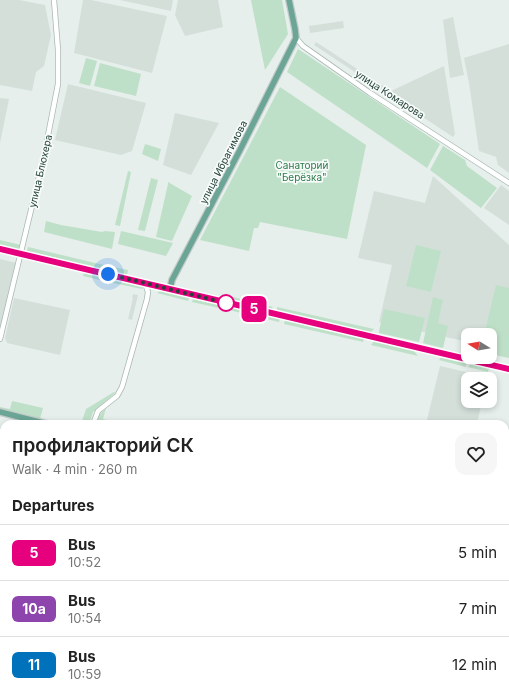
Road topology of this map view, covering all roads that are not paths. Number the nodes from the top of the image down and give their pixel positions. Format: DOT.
graph roads {
  1 [pos="54,0"];
  2 [pos="290,0"];
  3 [pos="296,38"];
  4 [pos="509,183"];
  5 [pos="0,249"];
  6 [pos="21,254"];
  7 [pos="172,280"];
  8 [pos="145,283"];
  9 [pos="159,286"];
  10 [pos="170,289"];
  11 [pos="148,292"];
  12 [pos="0,339"];
  13 [pos="509,369"];
  14 [pos="0,412"];
  15 [pos="31,420"];
  16 [pos="95,420"];
  1 -- 6 [label="street, улица Блюхера"];
  2 -- 3 [label="main road"];
  3 -- 4 [label="street, улица Комарова"];
  3 -- 7 [label="main road, улица Ибрагимова"];
  5 -- 6 [label="main road"];
  6 -- 8 [label="main road"];
  6 -- 12 [label="street, улица Блюхера"];
  7 -- 9 [label="main road"];
  7 -- 10 [label="main road, улица Ибрагимова"];
  8 -- 9 [label="main road"];
  8 -- 11 [label="street"];
  9 -- 10 [label="main road"];
  9 -- 11 [label="street"];
  10 -- 13 [label="main road"];
  11 -- 16 [label="street"];
  14 -- 15 [label="main road"];
}
